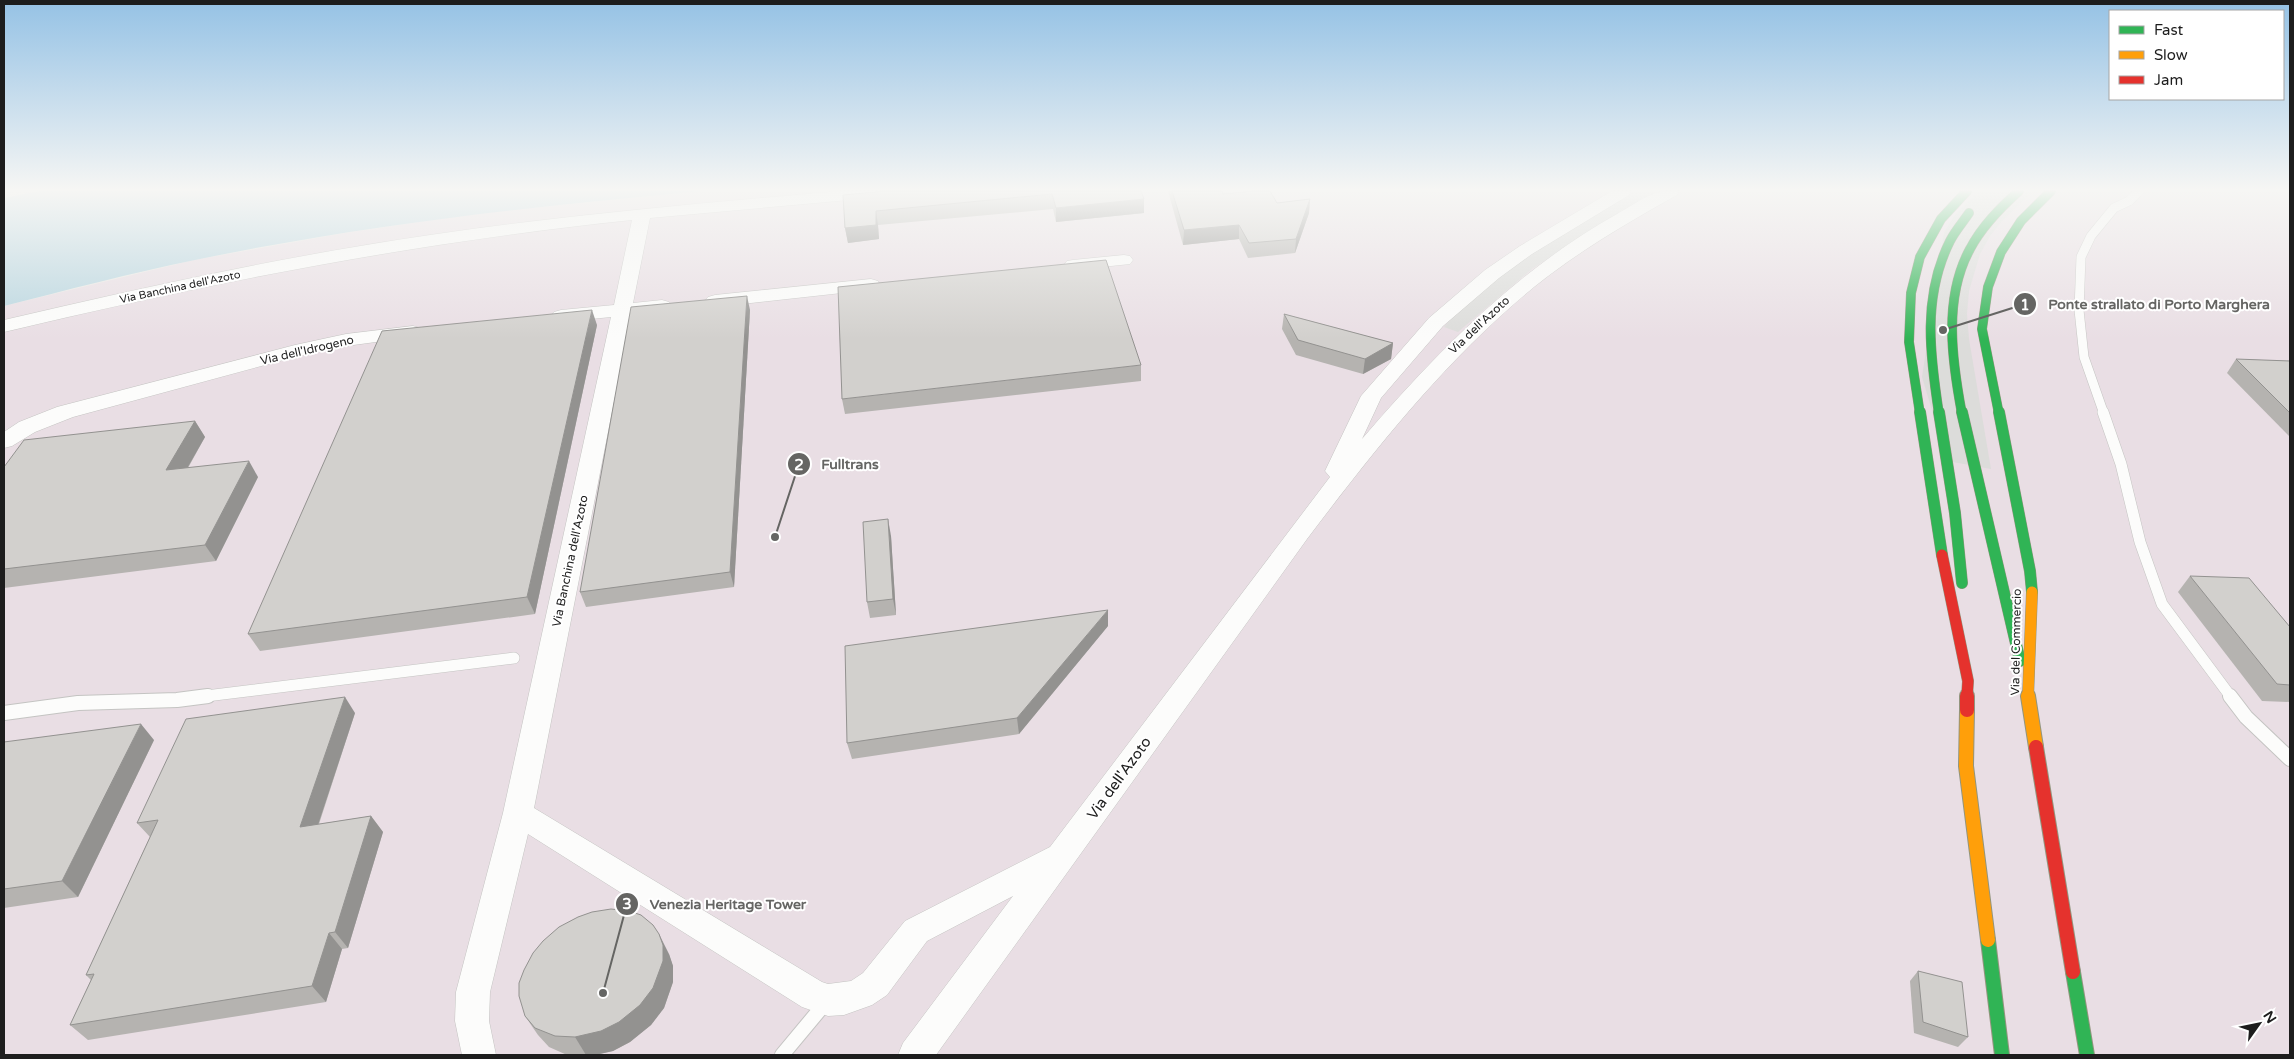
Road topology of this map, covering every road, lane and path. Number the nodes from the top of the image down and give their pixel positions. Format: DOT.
graph roads {
  1 [pos="430,240"];
  2 [pos="636,240"];
  3 [pos="1542,240"];
  4 [pos="1566,240"];
  5 [pos="1586,240"];
  6 [pos="1929,240"];
  7 [pos="1950,240"];
  8 [pos="1974,240"];
  9 [pos="2007,240"];
  10 [pos="2089,240"];
  11 [pos="1124,260"];
  12 [pos="1056,266"];
  13 [pos="890,283"];
  14 [pos="698,302"];
  15 [pos="679,304"];
  16 [pos="622,310"];
  17 [pos="544,318"];
  18 [pos="4,326"];
  19 [pos="428,330"];
  20 [pos="4,441"];
  21 [pos="1323,501"];
  22 [pos="514,658"];
  23 [pos="1968,681"];
  24 [pos="2027,692"];
  25 [pos="4,713"];
  26 [pos="2290,759"];
  27 [pos="518,813"];
  28 [pos="1062,854"];
  29 [pos="828,1000"];
  30 [pos="479,1055"];
  31 [pos="782,1055"];
  32 [pos="915,1055"];
  33 [pos="2002,1055"];
  34 [pos="2087,1055"];
  1 -- 18 [label="street, Via Banchina dell'Azoto"];
  2 -- 16 [label="street, Via Banchina dell'Azoto"];
  3 -- 21 [label="street, Via dell'Azoto"];
  4 -- 21 [label="street, Via dell'Azoto"];
  5 -- 21 [label="street, Via dell'Azoto"];
  6 -- 23 [label="street"];
  7 -- 23 [label="street"];
  8 -- 24 [label="street"];
  9 -- 24 [label="street, Via del Commercio"];
  10 -- 26 [label="lane"];
  11 -- 12 [label="street"];
  13 -- 14 [label="street"];
  15 -- 16 [label="street"];
  16 -- 17 [label="street"];
  16 -- 27 [label="street, Via Banchina dell'Azoto"];
  19 -- 20 [label="street, Via dell'Idrogeno"];
  21 -- 28 [label="street, Via dell'Azoto"];
  22 -- 25 [label="lane"];
  23 -- 33 [label="street"];
  24 -- 34 [label="street, Via del Commercio"];
  27 -- 29 [label="street"];
  27 -- 30 [label="street, Via Banchina dell'Azoto"];
  28 -- 29 [label="street"];
  28 -- 32 [label="street, Via dell'Azoto"];
  29 -- 31 [label="lane"];
}
